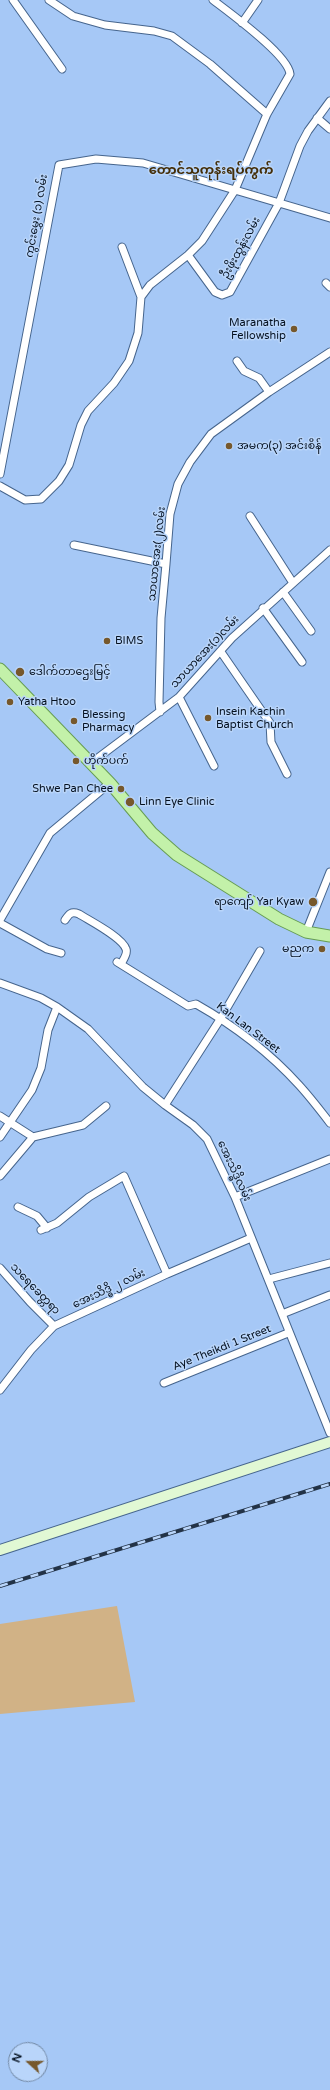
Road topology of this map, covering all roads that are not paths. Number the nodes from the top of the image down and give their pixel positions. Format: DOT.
graph roads {
  1 [pos="14,0"];
  2 [pos="49,0"];
  3 [pos="213,0"];
  4 [pos="258,0"];
  5 [pos="242,23"];
  6 [pos="62,69"];
  7 [pos="330,101"];
  8 [pos="267,114"];
  9 [pos="317,118"];
  10 [pos="330,128"];
  11 [pos="235,190"];
  12 [pos="279,203"];
  13 [pos="330,218"];
  14 [pos="122,247"];
  15 [pos="188,255"];
  16 [pos="141,296"];
  17 [pos="330,352"];
  18 [pos="236,361"];
  19 [pos="269,392"];
  20 [pos="0,474"];
  21 [pos="0,486"];
  22 [pos="250,516"];
  23 [pos="74,545"];
  24 [pos="330,550"];
  25 [pos="166,564"];
  26 [pos="293,583"];
  27 [pos="283,592"];
  28 [pos="263,608"];
  29 [pos="311,631"];
  30 [pos="221,652"];
  31 [pos="302,662"];
  32 [pos="0,669"];
  33 [pos="179,697"];
  34 [pos="160,712"];
  35 [pos="91,763"];
  36 [pos="214,766"];
  37 [pos="287,774"];
  38 [pos="110,783"];
  39 [pos="330,872"];
  40 [pos="0,920"];
  41 [pos="65,920"];
  42 [pos="0,923"];
  43 [pos="306,932"];
  44 [pos="330,936"];
  45 [pos="260,950"];
  46 [pos="61,953"];
  47 [pos="0,983"];
  48 [pos="57,1006"];
  49 [pos="221,1018"];
  50 [pos="106,1106"];
  51 [pos="165,1106"];
  52 [pos="0,1116"];
  53 [pos="10,1122"];
  54 [pos="330,1123"];
  55 [pos="0,1137"];
  56 [pos="33,1137"];
  57 [pos="330,1159"];
  58 [pos="0,1176"];
  59 [pos="235,1197"];
  60 [pos="18,1207"];
  61 [pos="251,1238"];
  62 [pos="330,1263"];
  63 [pos="0,1268"];
  64 [pos="167,1274"];
  65 [pos="269,1279"];
  66 [pos="330,1295"];
  67 [pos="282,1314"];
  68 [pos="54,1326"];
  69 [pos="288,1333"];
  70 [pos="164,1383"];
  71 [pos="0,1390"];
  72 [pos="330,1433"];
  73 [pos="330,1442"];
  74 [pos="0,1550"];
  1 -- 6 [label="street"];
  2 -- 8 [label="street"];
  3 -- 5 [label="street"];
  4 -- 5 [label="street"];
  5 -- 8 [label="street"];
  7 -- 9 [label="street"];
  8 -- 11 [label="street"];
  9 -- 10 [label="street"];
  9 -- 12 [label="street"];
  11 -- 12 [label="street, ကွင်းမွှေး (၁) လမ်း"];
  11 -- 15 [label="street"];
  11 -- 20 [label="street, ကွင်းမွှေး (၁) လမ်း"];
  12 -- 13 [label="street, ကွင်းမွှေး (၁) လမ်း"];
  12 -- 15 [label="street, ဦးဖိုးထွန်းလမ်း"];
  14 -- 16 [label="street"];
  15 -- 16 [label="street"];
  16 -- 21 [label="street"];
  17 -- 19 [label="street, သာယာအေး(၂)လမ်း"];
  18 -- 19 [label="street"];
  19 -- 25 [label="street, သာယာအေး(၂)လမ်း"];
  22 -- 26 [label="street"];
  23 -- 25 [label="street"];
  24 -- 26 [label="street, သာယာအေး(၁)လမ်း"];
  25 -- 34 [label="street, သာယာအေး(၂)လမ်း"];
  26 -- 27 [label="street, သာယာအေး(၁)လမ်း"];
  27 -- 28 [label="street, သာယာအေး(၁)လမ်း"];
  27 -- 29 [label="street"];
  28 -- 30 [label="street, သာယာအေး(၁)လမ်း"];
  28 -- 31 [label="street"];
  30 -- 33 [label="street, သာယာအေး(၁)လမ်း"];
  30 -- 37 [label="street"];
  32 -- 35 [label="main road"];
  33 -- 34 [label="street, သာယာအေး(၁)လမ်း"];
  33 -- 36 [label="street"];
  34 -- 35 [label="street, သာယာအေး(၁)လမ်း"];
  35 -- 38 [label="main road"];
  38 -- 40 [label="street"];
  38 -- 43 [label="main road"];
  39 -- 43 [label="street"];
  41 -- 49 [label="street, Kan Lan Street"];
  42 -- 46 [label="street"];
  43 -- 44 [label="main road"];
  45 -- 49 [label="street"];
  47 -- 48 [label="street, အေးသိဒ္ဓိလမ်း"];
  48 -- 51 [label="street, အေးသိဒ္ဓိလမ်း"];
  48 -- 53 [label="street"];
  49 -- 51 [label="street"];
  49 -- 54 [label="street, Kan Lan Street"];
  50 -- 56 [label="street"];
  51 -- 59 [label="street, အေးသိဒ္ဓိလမ်း"];
  52 -- 53 [label="street"];
  53 -- 55 [label="street"];
  53 -- 56 [label="street"];
  56 -- 58 [label="street"];
  57 -- 59 [label="street"];
  59 -- 61 [label="street, အေးသိဒ္ဓိလမ်း"];
  60 -- 64 [label="street"];
  61 -- 64 [label="street, အေးသိဒ္ဓိ ၂ လမ်း"];
  61 -- 65 [label="street, အေးသိဒ္ဓိလမ်း"];
  62 -- 65 [label="street"];
  63 -- 68 [label="street, သရေခေတ္တရာ"];
  64 -- 68 [label="street, အေးသိဒ္ဓိ ၂ လမ်း"];
  65 -- 67 [label="street, အေးသိဒ္ဓိလမ်း"];
  66 -- 67 [label="street"];
  67 -- 69 [label="street, အေးသိဒ္ဓိလမ်း"];
  68 -- 71 [label="street, အေးသိဒ္ဓိ ၂ လမ်း"];
  69 -- 70 [label="street, Aye Theikdi 1 Street"];
  69 -- 72 [label="street, အေးသိဒ္ဓိလမ်း"];
  73 -- 74 [label="main road"];
}
